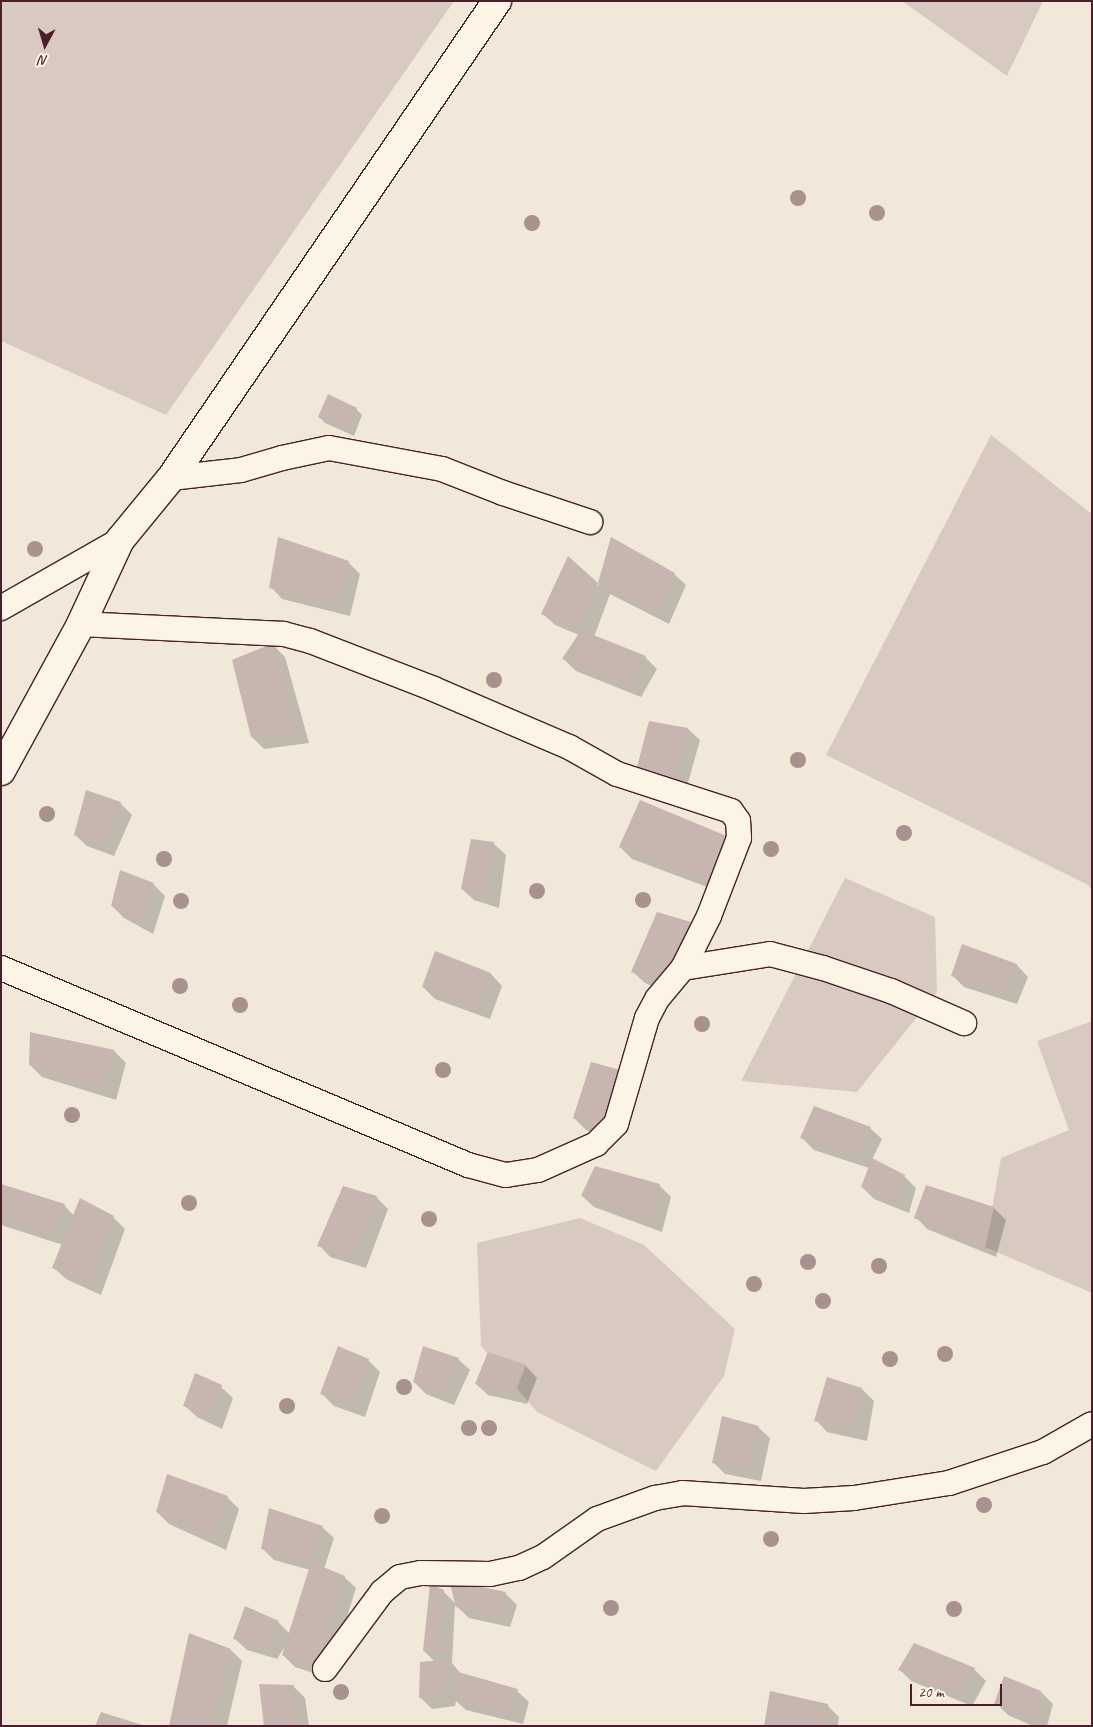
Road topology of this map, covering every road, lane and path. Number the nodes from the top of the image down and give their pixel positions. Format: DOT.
graph roads {
  1 [pos="496,1"];
  2 [pos="171,478"];
  3 [pos="590,522"];
  4 [pos="120,540"];
  5 [pos="1,608"];
  6 [pos="80,624"];
  7 [pos="1,771"];
  8 [pos="1,968"];
  9 [pos="684,968"];
  10 [pos="964,1023"];
  11 [pos="1092,1424"];
  12 [pos="326,1669"];
  1 -- 2 [label="main road"];
  2 -- 3 [label="street"];
  2 -- 4 [label="main road"];
  4 -- 5 [label="street"];
  4 -- 6 [label="main road"];
  6 -- 7 [label="main road"];
  6 -- 9 [label="street"];
  8 -- 9 [label="street"];
  9 -- 10 [label="street"];
  11 -- 12 [label="street"];
}
